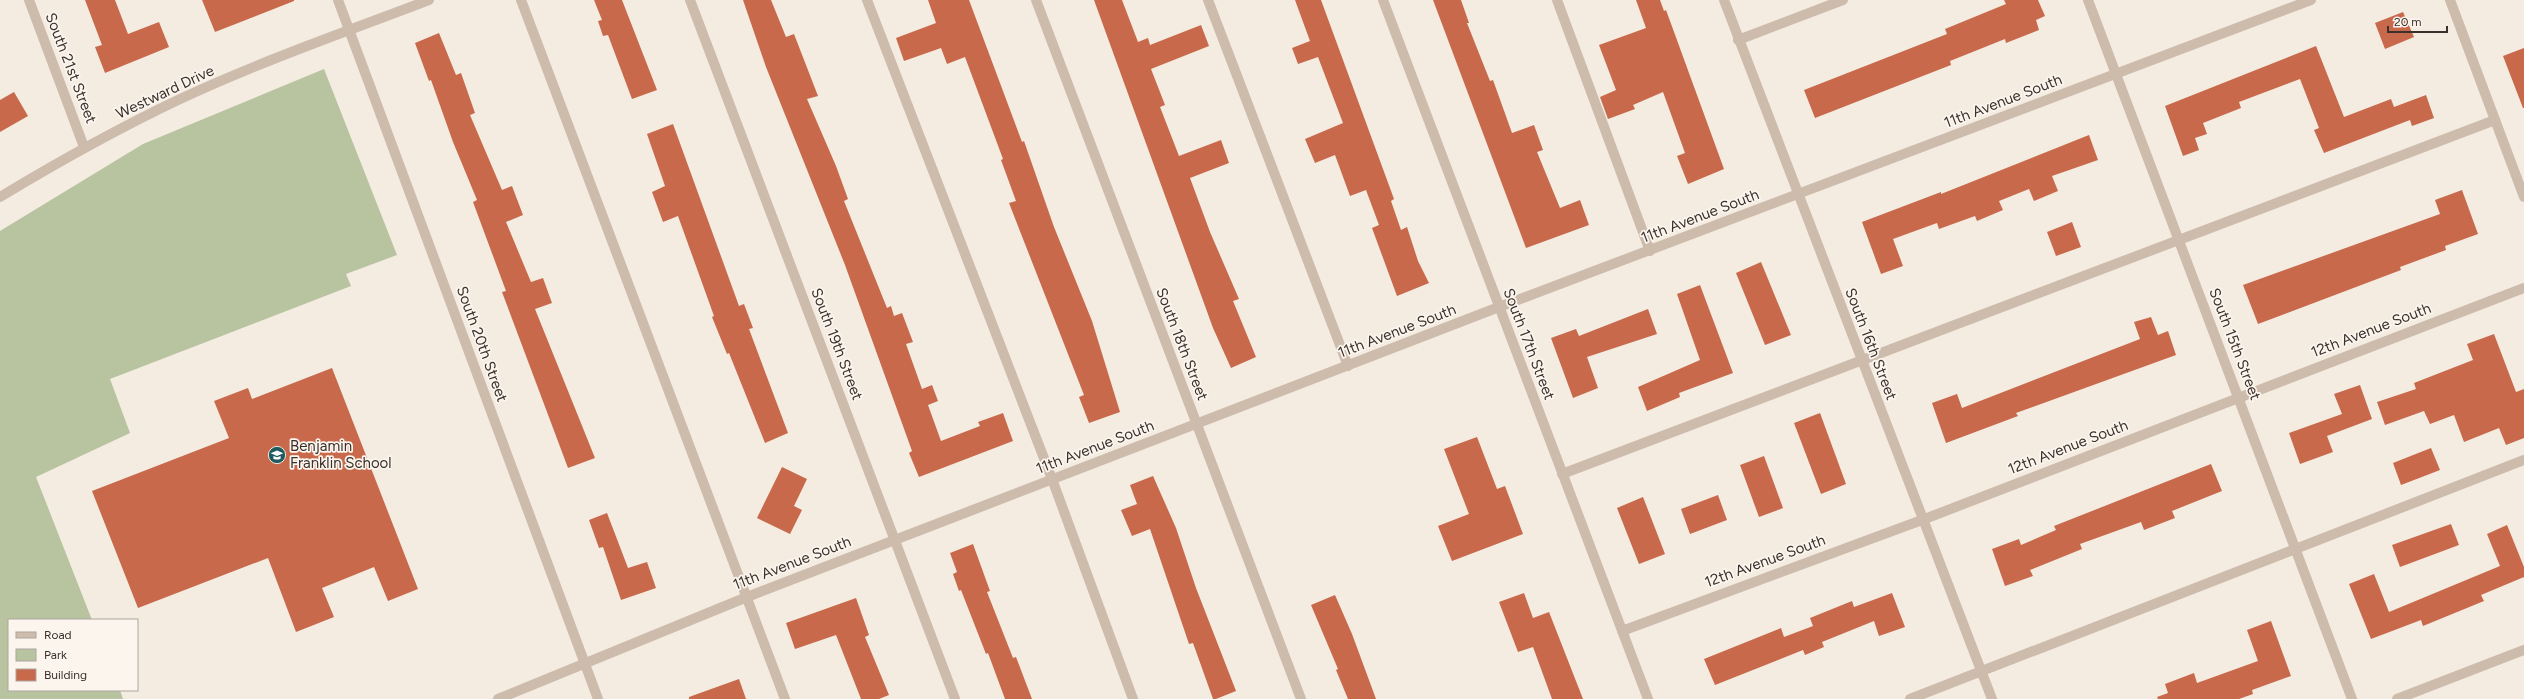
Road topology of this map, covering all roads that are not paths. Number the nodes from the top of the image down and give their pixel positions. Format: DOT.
graph roads {
  1 [pos="29,0"];
  2 [pos="338,0"];
  3 [pos="429,0"];
  4 [pos="521,0"];
  5 [pos="690,0"];
  6 [pos="867,0"];
  7 [pos="1036,0"];
  8 [pos="1208,0"];
  9 [pos="1383,0"];
  10 [pos="1557,0"];
  11 [pos="1724,0"];
  12 [pos="1843,0"];
  13 [pos="2088,0"];
  14 [pos="2311,0"];
  15 [pos="2450,0"];
  16 [pos="350,30"];
  17 [pos="1738,40"];
  18 [pos="2116,75"];
  19 [pos="2495,120"];
  20 [pos="84,147"];
  21 [pos="1799,195"];
  22 [pos="0,197"];
  23 [pos="2524,197"];
  24 [pos="2179,239"];
  25 [pos="1650,251"];
  26 [pos="2524,288"];
  27 [pos="1499,307"];
  28 [pos="1862,361"];
  29 [pos="1348,366"];
  30 [pos="2239,396"];
  31 [pos="1196,424"];
  32 [pos="2524,460"];
  33 [pos="1562,474"];
  34 [pos="1052,479"];
  35 [pos="1922,520"];
  36 [pos="895,540"];
  37 [pos="2296,550"];
  38 [pos="747,596"];
  39 [pos="1622,631"];
  40 [pos="2524,650"];
  41 [pos="585,663"];
  42 [pos="1981,671"];
  43 [pos="498,699"];
  44 [pos="598,699"];
  45 [pos="785,699"];
  46 [pos="955,699"];
  47 [pos="1133,699"];
  48 [pos="1301,699"];
  49 [pos="1648,699"];
  50 [pos="1910,699"];
  51 [pos="1992,699"];
  52 [pos="2352,699"];
  53 [pos="2397,699"];
  1 -- 20 [label="street, South 21st Street"];
  2 -- 16 [label="street, South 20th Street"];
  3 -- 16 [label="street, Westward Drive"];
  4 -- 38 [label="street"];
  5 -- 36 [label="street, South 19th Street"];
  6 -- 34 [label="street"];
  7 -- 31 [label="street, South 18th Street"];
  8 -- 29 [label="street"];
  9 -- 27 [label="street, South 17th Street"];
  10 -- 25 [label="street"];
  11 -- 17 [label="street, South 16th Street"];
  12 -- 17 [label="street"];
  13 -- 18 [label="street, South 15th Street"];
  14 -- 18 [label="street, 11th Avenue South"];
  15 -- 19 [label="street"];
  16 -- 20 [label="street, Westward Drive"];
  16 -- 41 [label="street, South 20th Street"];
  17 -- 21 [label="street, South 16th Street"];
  18 -- 21 [label="street, 11th Avenue South"];
  18 -- 24 [label="street, South 15th Street"];
  19 -- 23 [label="street"];
  19 -- 24 [label="street"];
  20 -- 22 [label="street, Westward Drive"];
  21 -- 25 [label="street, 11th Avenue South"];
  21 -- 28 [label="street, South 16th Street"];
  24 -- 28 [label="street"];
  24 -- 30 [label="street, South 15th Street"];
  25 -- 27 [label="street, 11th Avenue South"];
  26 -- 30 [label="street, 12th Avenue South"];
  27 -- 29 [label="street, 11th Avenue South"];
  27 -- 33 [label="street, South 17th Street"];
  28 -- 33 [label="street"];
  28 -- 35 [label="street, South 16th Street"];
  29 -- 31 [label="street, 11th Avenue South"];
  30 -- 35 [label="street, 12th Avenue South"];
  30 -- 37 [label="street, South 15th Street"];
  31 -- 34 [label="street, 11th Avenue South"];
  31 -- 48 [label="street, South 18th Street"];
  32 -- 37 [label="street"];
  33 -- 39 [label="street, South 17th Street"];
  34 -- 36 [label="street, 11th Avenue South"];
  34 -- 47 [label="street"];
  35 -- 39 [label="street, 12th Avenue South"];
  35 -- 42 [label="street, South 16th Street"];
  36 -- 38 [label="street, 11th Avenue South"];
  36 -- 46 [label="street, South 19th Street"];
  37 -- 42 [label="street"];
  37 -- 52 [label="street, South 15th Street"];
  38 -- 41 [label="street, 11th Avenue South"];
  38 -- 45 [label="street"];
  39 -- 49 [label="street, South 17th Street"];
  40 -- 53 [label="street"];
  41 -- 43 [label="street, 11th Avenue South"];
  41 -- 44 [label="street, South 20th Street"];
  42 -- 50 [label="street"];
  42 -- 51 [label="street, South 16th Street"];
}
